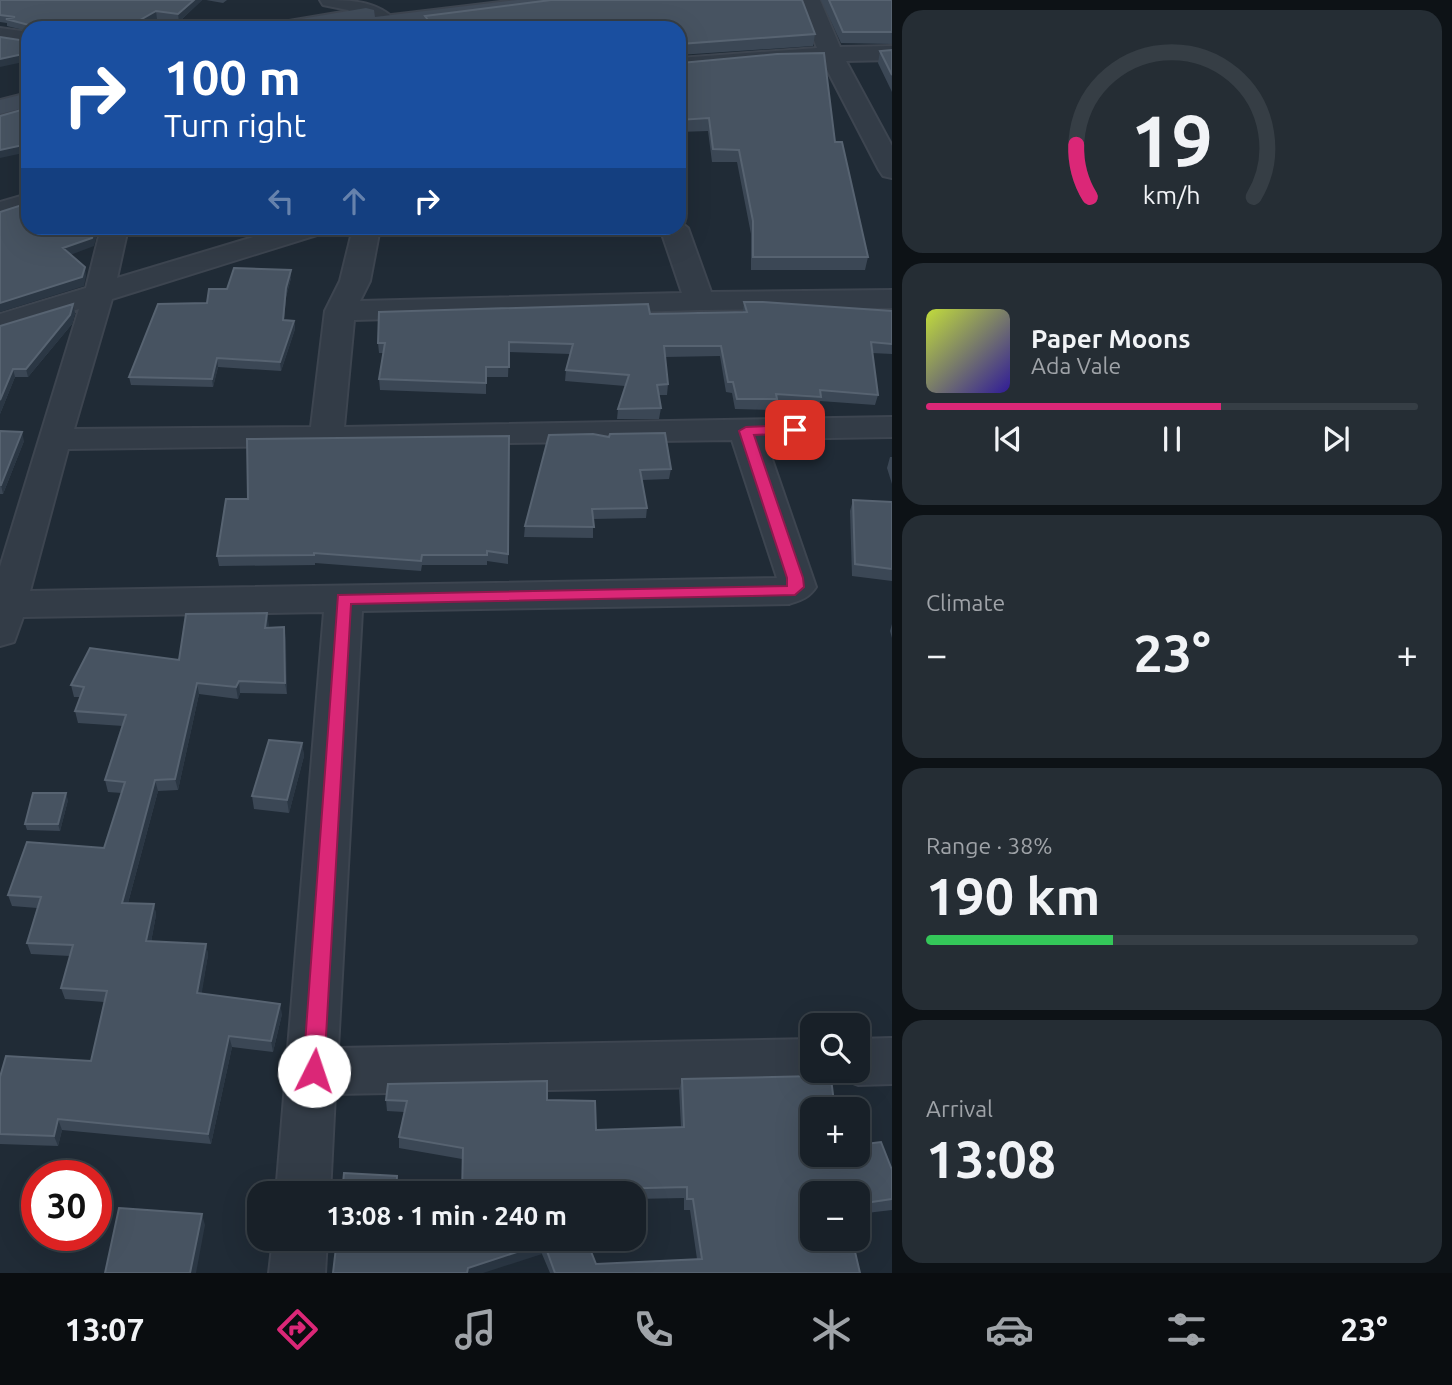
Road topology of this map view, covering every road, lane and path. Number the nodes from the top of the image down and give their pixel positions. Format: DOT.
graph roads {
  1 [pos="331,0"];
  2 [pos="349,0"];
  3 [pos="504,0"];
  4 [pos="571,0"];
  5 [pos="808,0"];
  6 [pos="342,1"];
  7 [pos="321,21"];
  8 [pos="384,21"];
  9 [pos="0,35"];
  10 [pos="21,38"];
  11 [pos="892,53"];
  12 [pos="831,54"];
  13 [pos="686,64"];
  14 [pos="21,92"];
  15 [pos="0,96"];
  16 [pos="21,102"];
  17 [pos="0,107"];
  18 [pos="886,144"];
  19 [pos="892,170"];
  20 [pos="21,204"];
  21 [pos="0,210"];
  22 [pos="112,235"];
  23 [pos="288,235"];
  24 [pos="365,235"];
  25 [pos="676,235"];
  26 [pos="99,294"];
  27 [pos="892,299"];
  28 [pos="700,301"];
  29 [pos="340,310"];
  30 [pos="0,324"];
  31 [pos="892,427"];
  32 [pos="746,431"];
  33 [pos="326,437"];
  34 [pos="54,439"];
  35 [pos="344,599"];
  36 [pos="4,618"];
  37 [pos="892,1061"];
  38 [pos="800,1062"];
  39 [pos="870,1062"];
  40 [pos="314,1071"];
  41 [pos="304,1181"];
  42 [pos="299,1251"];
  43 [pos="297,1273"];
  1 -- 6 [label="street"];
  2 -- 6 [label="street"];
  3 -- 8 [label="street"];
  4 -- 8 [label="street"];
  5 -- 12 [label="street"];
  6 -- 8 [label="street"];
  7 -- 8 [label="street"];
  9 -- 10 [label="street"];
  11 -- 12 [label="street"];
  12 -- 13 [label="street"];
  12 -- 18 [label="street"];
  14 -- 15 [label="street"];
  16 -- 17 [label="street"];
  18 -- 19 [label="street"];
  20 -- 21 [label="street"];
  22 -- 26 [label="street"];
  23 -- 26 [label="street"];
  24 -- 29 [label="street"];
  25 -- 28 [label="street"];
  26 -- 30 [label="street"];
  26 -- 34 [label="street"];
  27 -- 28 [label="street"];
  28 -- 29 [label="street"];
  29 -- 33 [label="street"];
  31 -- 32 [label="street"];
  32 -- 33 [label="street"];
  32 -- 35 [label="street"];
  33 -- 34 [label="street"];
  34 -- 36 [label="street"];
  35 -- 36 [label="street"];
  35 -- 40 [label="street"];
  37 -- 39 [label="street"];
  38 -- 40 [label="street"];
  40 -- 41 [label="street"];
  42 -- 43 [label="street"];
}
